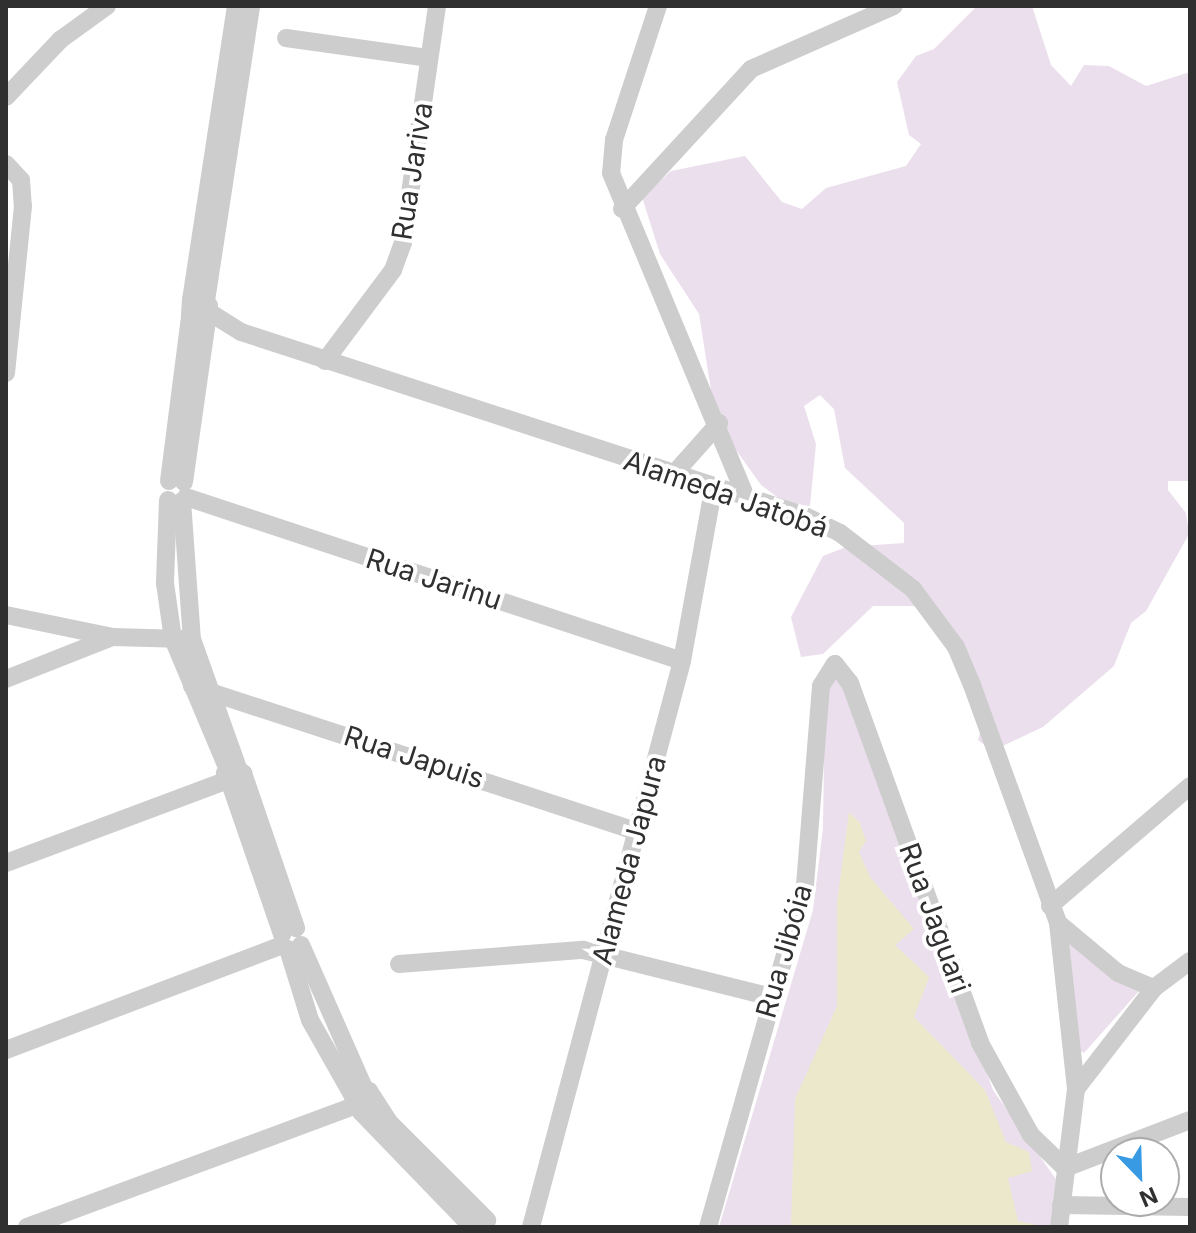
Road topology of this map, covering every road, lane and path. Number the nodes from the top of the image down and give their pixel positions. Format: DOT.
graph roads {
  1 [pos="107,6"];
  2 [pos="236,6"];
  3 [pos="251,6"];
  4 [pos="437,6"];
  5 [pos="658,6"];
  6 [pos="894,6"];
  7 [pos="286,38"];
  8 [pos="428,58"];
  9 [pos="6,97"];
  10 [pos="6,164"];
  11 [pos="622,209"];
  12 [pos="200,309"];
  13 [pos="325,361"];
  14 [pos="6,373"];
  15 [pos="719,423"];
  16 [pos="672,476"];
  17 [pos="713,491"];
  18 [pos="178,492"];
  19 [pos="747,500"];
  20 [pos="6,615"];
  21 [pos="112,637"];
  22 [pos="182,639"];
  23 [pos="682,661"];
  24 [pos="827,670"];
  25 [pos="6,679"];
  26 [pos="192,686"];
  27 [pos="212,689"];
  28 [pos="233,777"];
  29 [pos="1190,786"];
  30 [pos="636,831"];
  31 [pos="6,863"];
  32 [pos="1054,914"];
  33 [pos="290,940"];
  34 [pos="604,954"];
  35 [pos="1190,961"];
  36 [pos="399,964"];
  37 [pos="1154,988"];
  38 [pos="771,997"];
  39 [pos="6,1050"];
  40 [pos="1076,1089"];
  41 [pos="361,1102"];
  42 [pos="1190,1120"];
  43 [pos="1065,1168"];
  44 [pos="1061,1205"];
  45 [pos="1190,1207"];
  46 [pos="484,1225"];
  47 [pos="27,1227"];
  48 [pos="531,1227"];
  49 [pos="708,1227"];
  50 [pos="1059,1227"];
  1 -- 9 [label="street"];
  2 -- 12 [label="street"];
  3 -- 12 [label="street"];
  4 -- 8 [label="street, Rua Jariva"];
  5 -- 11 [label="street"];
  6 -- 11 [label="street"];
  7 -- 8 [label="street"];
  8 -- 13 [label="street, Rua Jariva"];
  10 -- 14 [label="street"];
  11 -- 15 [label="street"];
  12 -- 13 [label="street, Alameda Jatobá"];
  12 -- 18 [label="street"];
  13 -- 16 [label="street, Alameda Jatobá"];
  15 -- 16 [label="street"];
  15 -- 19 [label="street"];
  16 -- 17 [label="street, Alameda Jatobá"];
  17 -- 19 [label="street, Alameda Jatobá"];
  17 -- 23 [label="street, Alameda Japura"];
  18 -- 22 [label="street"];
  18 -- 23 [label="street, Rua Jarinu"];
  19 -- 32 [label="street, Alameda Jatobá"];
  20 -- 21 [label="street"];
  21 -- 22 [label="street"];
  21 -- 25 [label="street"];
  22 -- 26 [label="street"];
  22 -- 27 [label="street"];
  23 -- 30 [label="street, Alameda Japura"];
  24 -- 38 [label="street, Rua Jibóia"];
  24 -- 43 [label="street, Rua Jaguari"];
  26 -- 27 [label="street, Rua Japuis"];
  26 -- 28 [label="street"];
  27 -- 28 [label="street"];
  27 -- 30 [label="street, Rua Japuis"];
  28 -- 31 [label="street"];
  28 -- 33 [label="street"];
  29 -- 32 [label="street"];
  30 -- 34 [label="street, Alameda Japura"];
  32 -- 37 [label="street"];
  32 -- 40 [label="street, Alameda Jatobá"];
  33 -- 39 [label="street"];
  33 -- 41 [label="street"];
  34 -- 36 [label="street"];
  34 -- 38 [label="street"];
  34 -- 48 [label="street, Alameda Japura"];
  35 -- 37 [label="street"];
  37 -- 40 [label="street"];
  38 -- 49 [label="street, Rua Jibóia"];
  40 -- 43 [label="street, Alameda Jatobá"];
  41 -- 46 [label="street"];
  41 -- 47 [label="street"];
  42 -- 43 [label="street"];
  43 -- 44 [label="street, Alameda Jatobá"];
  44 -- 45 [label="street"];
  44 -- 50 [label="street, Alameda Jatobá"];
}
